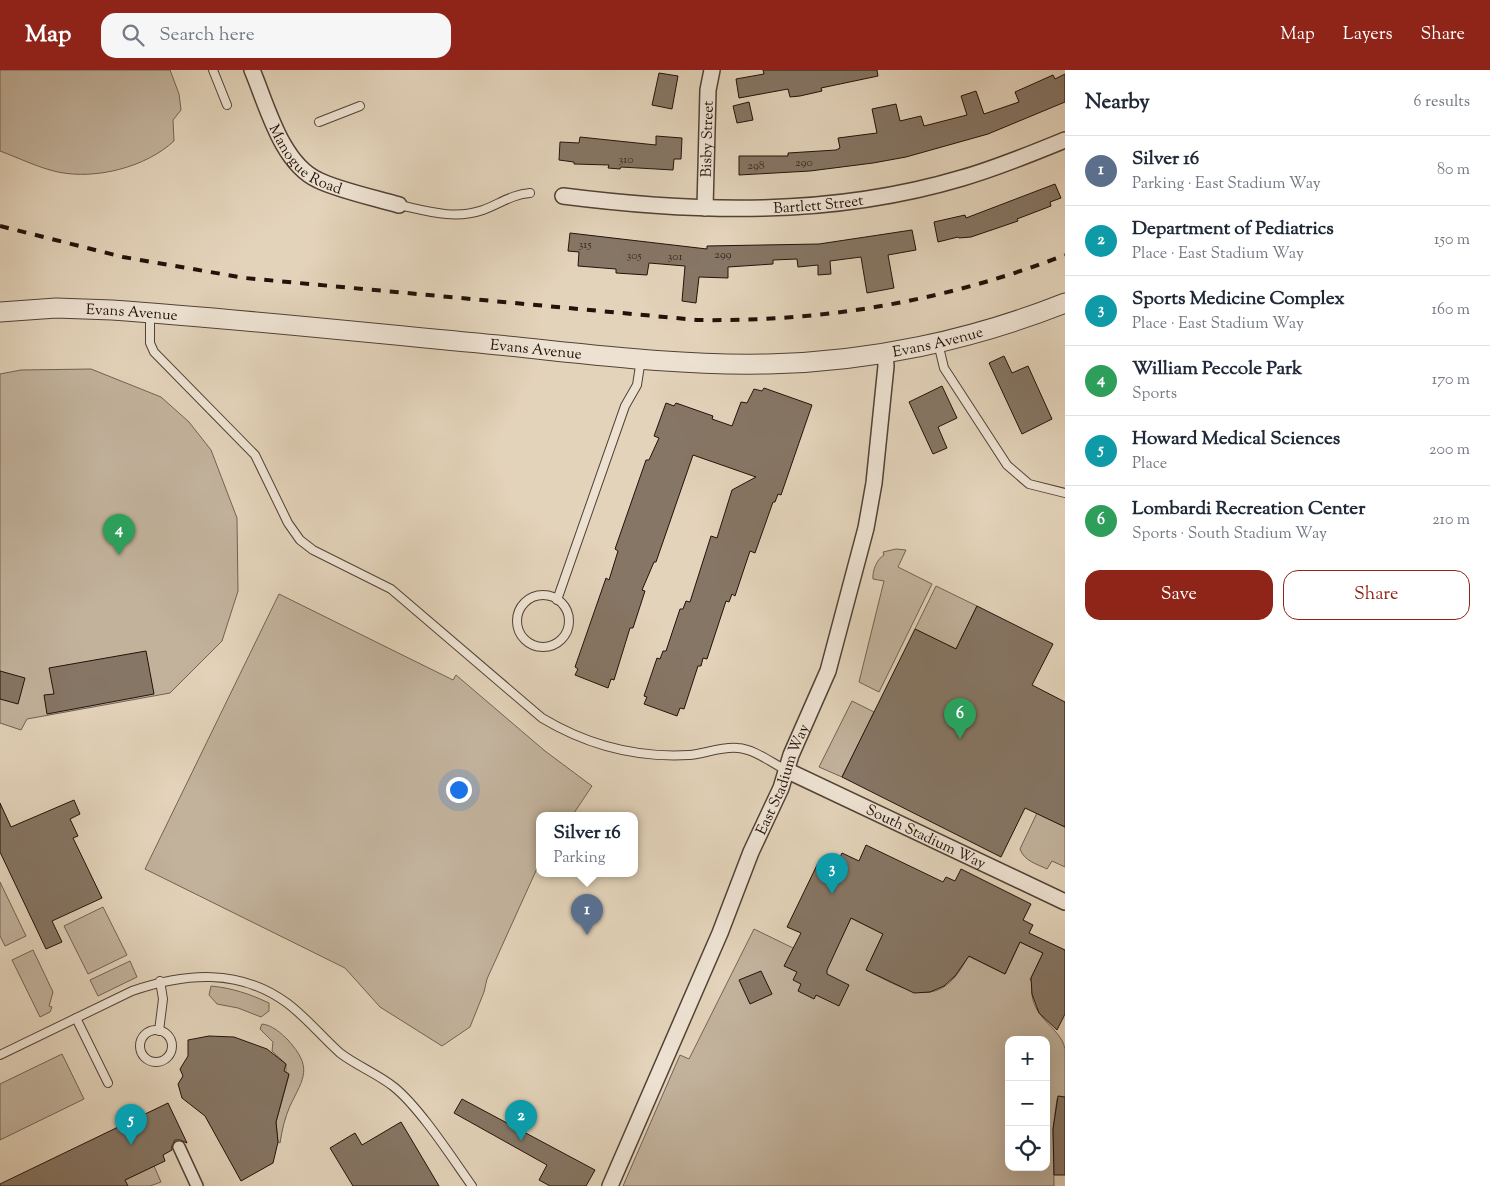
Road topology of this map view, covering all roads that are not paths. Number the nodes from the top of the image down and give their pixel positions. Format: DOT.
graph roads {
  1 [pos="213,70"];
  2 [pos="252,70"];
  3 [pos="712,70"];
  4 [pos="227,105"];
  5 [pos="360,106"];
  6 [pos="319,122"];
  7 [pos="1065,140"];
  8 [pos="530,192"];
  9 [pos="563,196"];
  10 [pos="399,205"];
  11 [pos="705,208"];
  12 [pos="1065,303"];
  13 [pos="0,312"];
  14 [pos="150,312"];
  15 [pos="938,343"];
  16 [pos="885,352"];
  17 [pos="641,359"];
  18 [pos="1065,493"];
  19 [pos="557,600"];
  20 [pos="786,770"];
  21 [pos="1065,902"];
  22 [pos="160,982"];
  23 [pos="76,1018"];
  24 [pos="159,1031"];
  25 [pos="0,1054"];
  26 [pos="108,1083"];
  27 [pos="179,1147"];
  28 [pos="197,1186"];
  29 [pos="472,1186"];
  30 [pos="610,1186"];
  1 -- 4 [label="lane"];
  2 -- 10 [label="street, Manogue Road"];
  3 -- 11 [label="street, Bisby Street"];
  5 -- 6 [label="lane"];
  7 -- 11 [label="street, Bartlett Street"];
  8 -- 10 [label="lane"];
  9 -- 11 [label="street, Bartlett Street"];
  12 -- 15 [label="street, Evans Avenue"];
  13 -- 14 [label="street, Evans Avenue"];
  14 -- 17 [label="street, Evans Avenue"];
  14 -- 20 [label="lane"];
  15 -- 16 [label="street, Evans Avenue"];
  15 -- 18 [label="lane"];
  16 -- 17 [label="street, Evans Avenue"];
  16 -- 20 [label="street, East Stadium Way"];
  17 -- 19 [label="lane"];
  19 -- 19 [label="lane"];
  20 -- 21 [label="street, South Stadium Way"];
  20 -- 30 [label="street, East Stadium Way"];
  22 -- 23 [label="lane"];
  22 -- 24 [label="lane"];
  22 -- 29 [label="lane"];
  23 -- 25 [label="lane"];
  23 -- 26 [label="lane"];
  24 -- 24 [label="lane"];
  27 -- 28 [label="street"];
}
